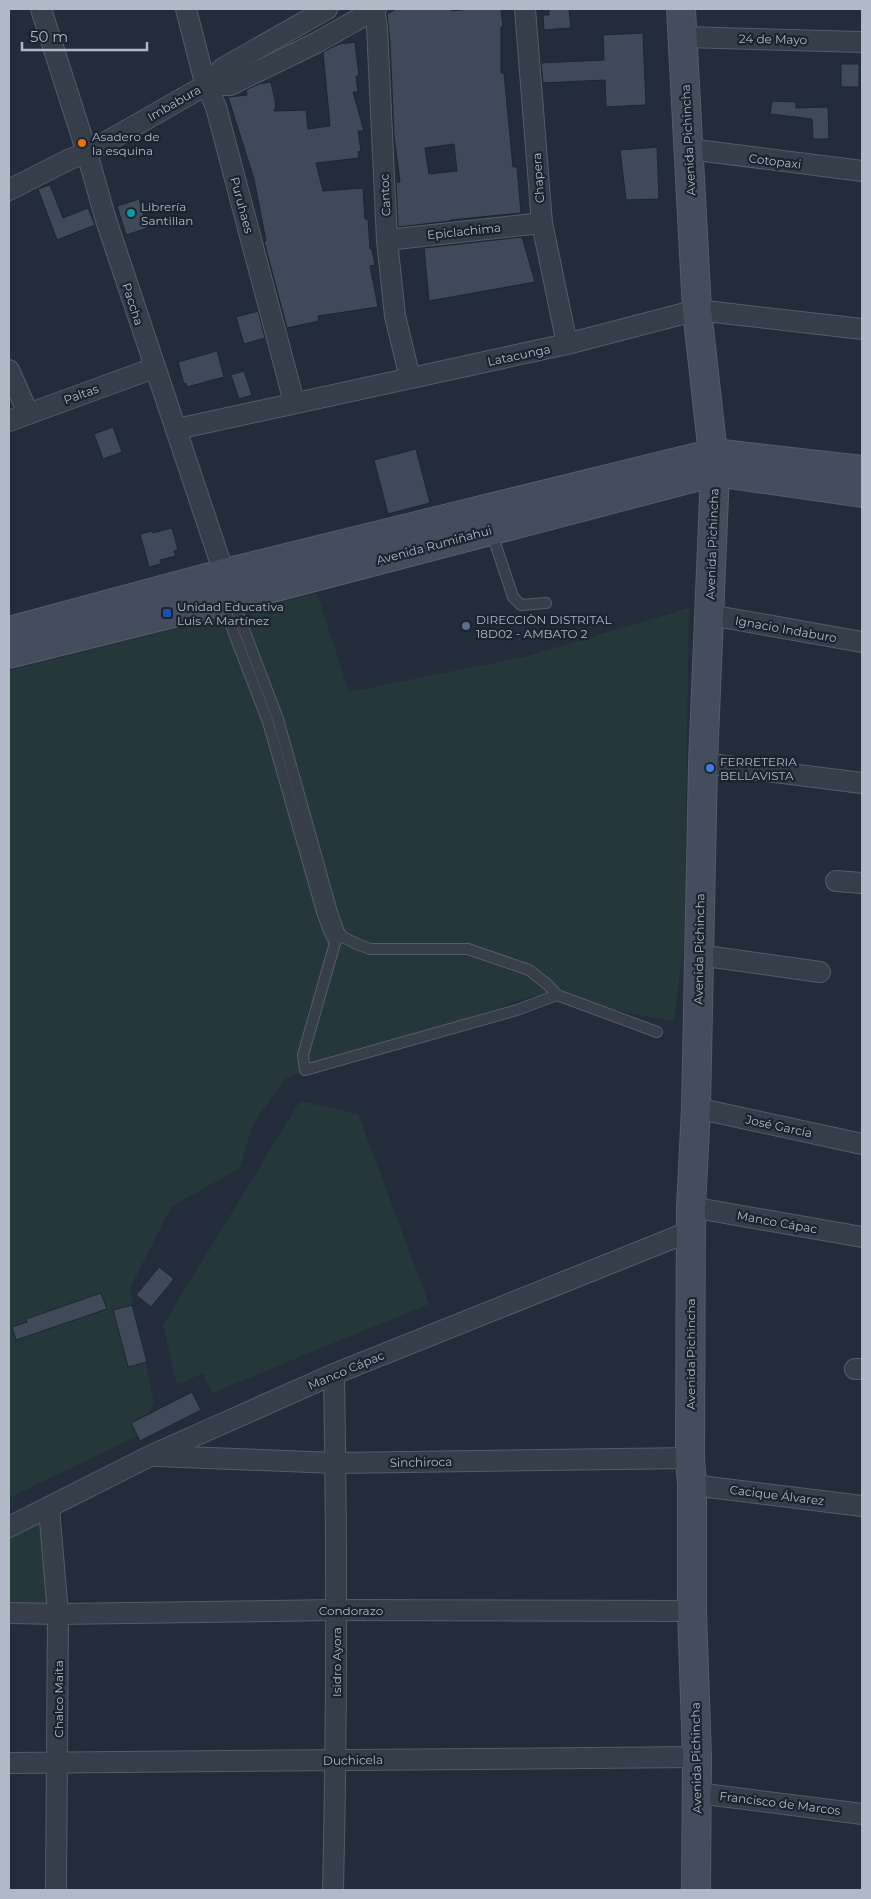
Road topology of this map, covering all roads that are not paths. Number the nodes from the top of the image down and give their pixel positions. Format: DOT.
graph roads {
  1 [pos="41,9"];
  2 [pos="186,9"];
  3 [pos="375,9"];
  4 [pos="525,9"];
  5 [pos="681,9"];
  6 [pos="317,11"];
  7 [pos="684,37"];
  8 [pos="862,42"];
  9 [pos="206,85"];
  10 [pos="689,150"];
  11 [pos="87,153"];
  12 [pos="862,172"];
  13 [pos="9,190"];
  14 [pos="542,222"];
  15 [pos="387,240"];
  16 [pos="698,310"];
  17 [pos="862,328"];
  18 [pos="567,344"];
  19 [pos="154,368"];
  20 [pos="9,370"];
  21 [pos="410,378"];
  22 [pos="294,402"];
  23 [pos="28,414"];
  24 [pos="9,421"];
  25 [pos="177,428"];
  26 [pos="714,462"];
  27 [pos="862,470"];
  28 [pos="862,493"];
  29 [pos="491,530"];
  30 [pos="226,591"];
  31 [pos="546,603"];
  32 [pos="710,615"];
  33 [pos="9,631"];
  34 [pos="862,642"];
  35 [pos="9,654"];
  36 [pos="703,763"];
  37 [pos="862,783"];
  38 [pos="836,880"];
  39 [pos="862,884"];
  40 [pos="339,940"];
  41 [pos="699,954"];
  42 [pos="820,972"];
  43 [pos="557,995"];
  44 [pos="657,1032"];
  45 [pos="696,1108"];
  46 [pos="862,1144"];
  47 [pos="691,1219"];
  48 [pos="862,1237"];
  49 [pos="334,1374"];
  50 [pos="152,1455"];
  51 [pos="336,1462"];
  52 [pos="691,1472"];
  53 [pos="862,1506"];
  54 [pos="49,1508"];
  55 [pos="9,1527"];
  56 [pos="335,1610"];
  57 [pos="692,1611"];
  58 [pos="9,1613"];
  59 [pos="58,1614"];
  60 [pos="697,1757"];
  61 [pos="336,1760"];
  62 [pos="58,1762"];
  63 [pos="9,1763"];
  64 [pos="698,1793"];
  65 [pos="862,1814"];
  66 [pos="56,1890"];
  67 [pos="333,1890"];
  68 [pos="696,1890"];
  1 -- 11 [label="street, Paccha"];
  2 -- 9 [label="street, Puruhaes"];
  3 -- 9 [label="street, Imbabura"];
  3 -- 15 [label="street, Cantoc"];
  4 -- 14 [label="street, Chapera"];
  5 -- 7 [label="main road, Avenida Pichincha"];
  6 -- 9 [label="street, Imbabura"];
  7 -- 8 [label="street, 24 de Mayo"];
  7 -- 10 [label="main road, Avenida Pichincha"];
  9 -- 11 [label="street, Imbabura"];
  9 -- 22 [label="street, Puruhaes"];
  10 -- 12 [label="street, Cotopaxi"];
  10 -- 16 [label="main road, Avenida Pichincha"];
  11 -- 13 [label="street, Imbabura"];
  11 -- 19 [label="street, Paccha"];
  14 -- 15 [label="street, Epiclachima"];
  14 -- 18 [label="street, Chapera"];
  15 -- 21 [label="street, Cantoc"];
  16 -- 17 [label="street, Latacunga"];
  16 -- 18 [label="street, Latacunga"];
  16 -- 26 [label="main road, Avenida Pichincha"];
  18 -- 21 [label="street, Latacunga"];
  19 -- 23 [label="street, Paltas"];
  19 -- 25 [label="street, Paccha"];
  20 -- 23 [label="street"];
  21 -- 22 [label="street, Latacunga"];
  22 -- 25 [label="street, Latacunga"];
  23 -- 24 [label="street, Paltas"];
  25 -- 30 [label="street, Paccha"];
  26 -- 27 [label="main road, Avenida Rumiñahui"];
  26 -- 28 [label="main road, Avenida Rumiñahui"];
  26 -- 29 [label="main road, Avenida Rumiñahui"];
  26 -- 30 [label="main road, Avenida Rumiñahui"];
  26 -- 32 [label="main road, Avenida Pichincha"];
  29 -- 30 [label="main road, Avenida Rumiñahui"];
  29 -- 31 [label="lane"];
  30 -- 33 [label="main road, Avenida Rumiñahui"];
  30 -- 35 [label="main road, Avenida Rumiñahui"];
  30 -- 40 [label="lane"];
  32 -- 34 [label="street, Ignacio Indaburo"];
  32 -- 36 [label="main road, Avenida Pichincha"];
  36 -- 37 [label="street"];
  36 -- 41 [label="main road, Avenida Pichincha"];
  38 -- 39 [label="street"];
  40 -- 43 [label="lane"];
  40 -- 43 [label="lane"];
  41 -- 42 [label="street"];
  41 -- 45 [label="main road, Avenida Pichincha"];
  43 -- 44 [label="lane"];
  45 -- 46 [label="street, José García"];
  45 -- 47 [label="main road, Avenida Pichincha"];
  47 -- 48 [label="street, Manco Cápac"];
  47 -- 49 [label="street, Manco Cápac"];
  47 -- 52 [label="main road, Avenida Pichincha"];
  49 -- 50 [label="street, Manco Cápac"];
  49 -- 51 [label="street, Isidro Ayora"];
  50 -- 51 [label="street, Sinchiroca"];
  50 -- 54 [label="street, Manco Cápac"];
  51 -- 52 [label="street, Sinchiroca"];
  51 -- 56 [label="street, Isidro Ayora"];
  52 -- 53 [label="street, Cacique Álvarez"];
  52 -- 57 [label="main road, Avenida Pichincha"];
  54 -- 55 [label="street, Manco Cápac"];
  54 -- 59 [label="street, Chalco Maita"];
  56 -- 57 [label="street, Condorazo"];
  56 -- 59 [label="street, Condorazo"];
  56 -- 61 [label="street, Isidro Ayora"];
  57 -- 60 [label="main road, Avenida Pichincha"];
  58 -- 59 [label="street, Condorazo"];
  59 -- 62 [label="street, Chalco Maita"];
  60 -- 61 [label="street, Duchicela"];
  60 -- 64 [label="main road, Avenida Pichincha"];
  61 -- 62 [label="street, Duchicela"];
  61 -- 67 [label="street, Isidro Ayora"];
  62 -- 63 [label="street, Duchicela"];
  62 -- 66 [label="street, Chalco Maita"];
  64 -- 65 [label="street, Francisco de Marcos"];
  64 -- 68 [label="main road, Avenida Pichincha"];
}
